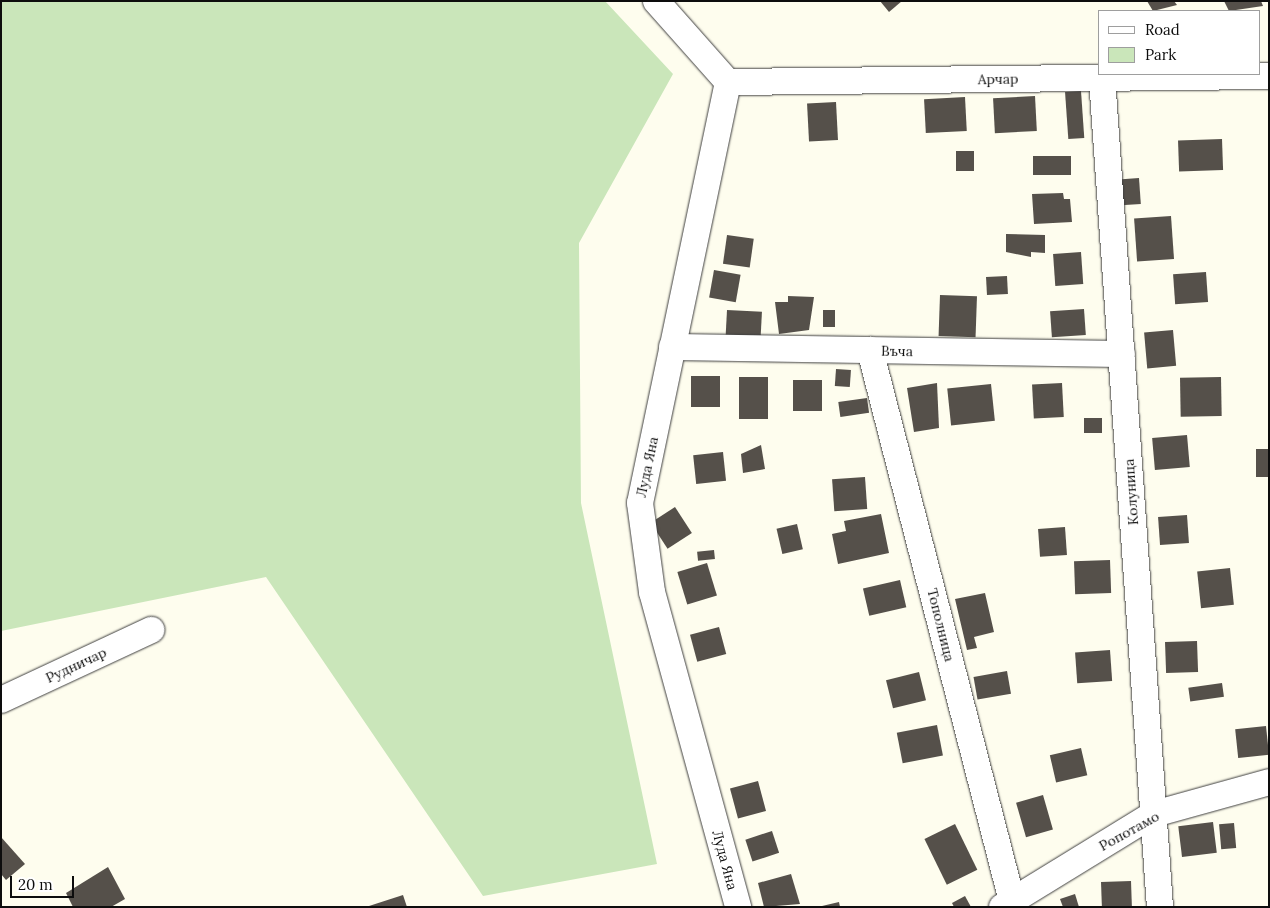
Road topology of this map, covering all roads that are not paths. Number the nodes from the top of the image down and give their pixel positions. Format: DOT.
graph roads {
  1 [pos="656,1"];
  2 [pos="1269,76"];
  3 [pos="1102,78"];
  4 [pos="728,82"];
  5 [pos="672,347"];
  6 [pos="870,350"];
  7 [pos="1122,354"];
  8 [pos="151,630"];
  9 [pos="1,700"];
  10 [pos="1269,782"];
  11 [pos="1154,814"];
  12 [pos="1007,904"];
  13 [pos="738,907"];
  14 [pos="1160,907"];
  1 -- 4 [label="street"];
  2 -- 3 [label="street, Арчар"];
  3 -- 4 [label="street, Арчар"];
  3 -- 7 [label="street, Колуница"];
  4 -- 5 [label="street, Луда Яна"];
  5 -- 6 [label="street, Въча"];
  5 -- 13 [label="street, Луда Яна"];
  6 -- 7 [label="street, Въча"];
  6 -- 12 [label="street, Тополница"];
  7 -- 11 [label="street, Колуница"];
  8 -- 9 [label="street, Рудничар"];
  10 -- 11 [label="street, Ропотамо"];
  11 -- 12 [label="street, Ропотамо"];
  11 -- 14 [label="street, Колуница"];
}
